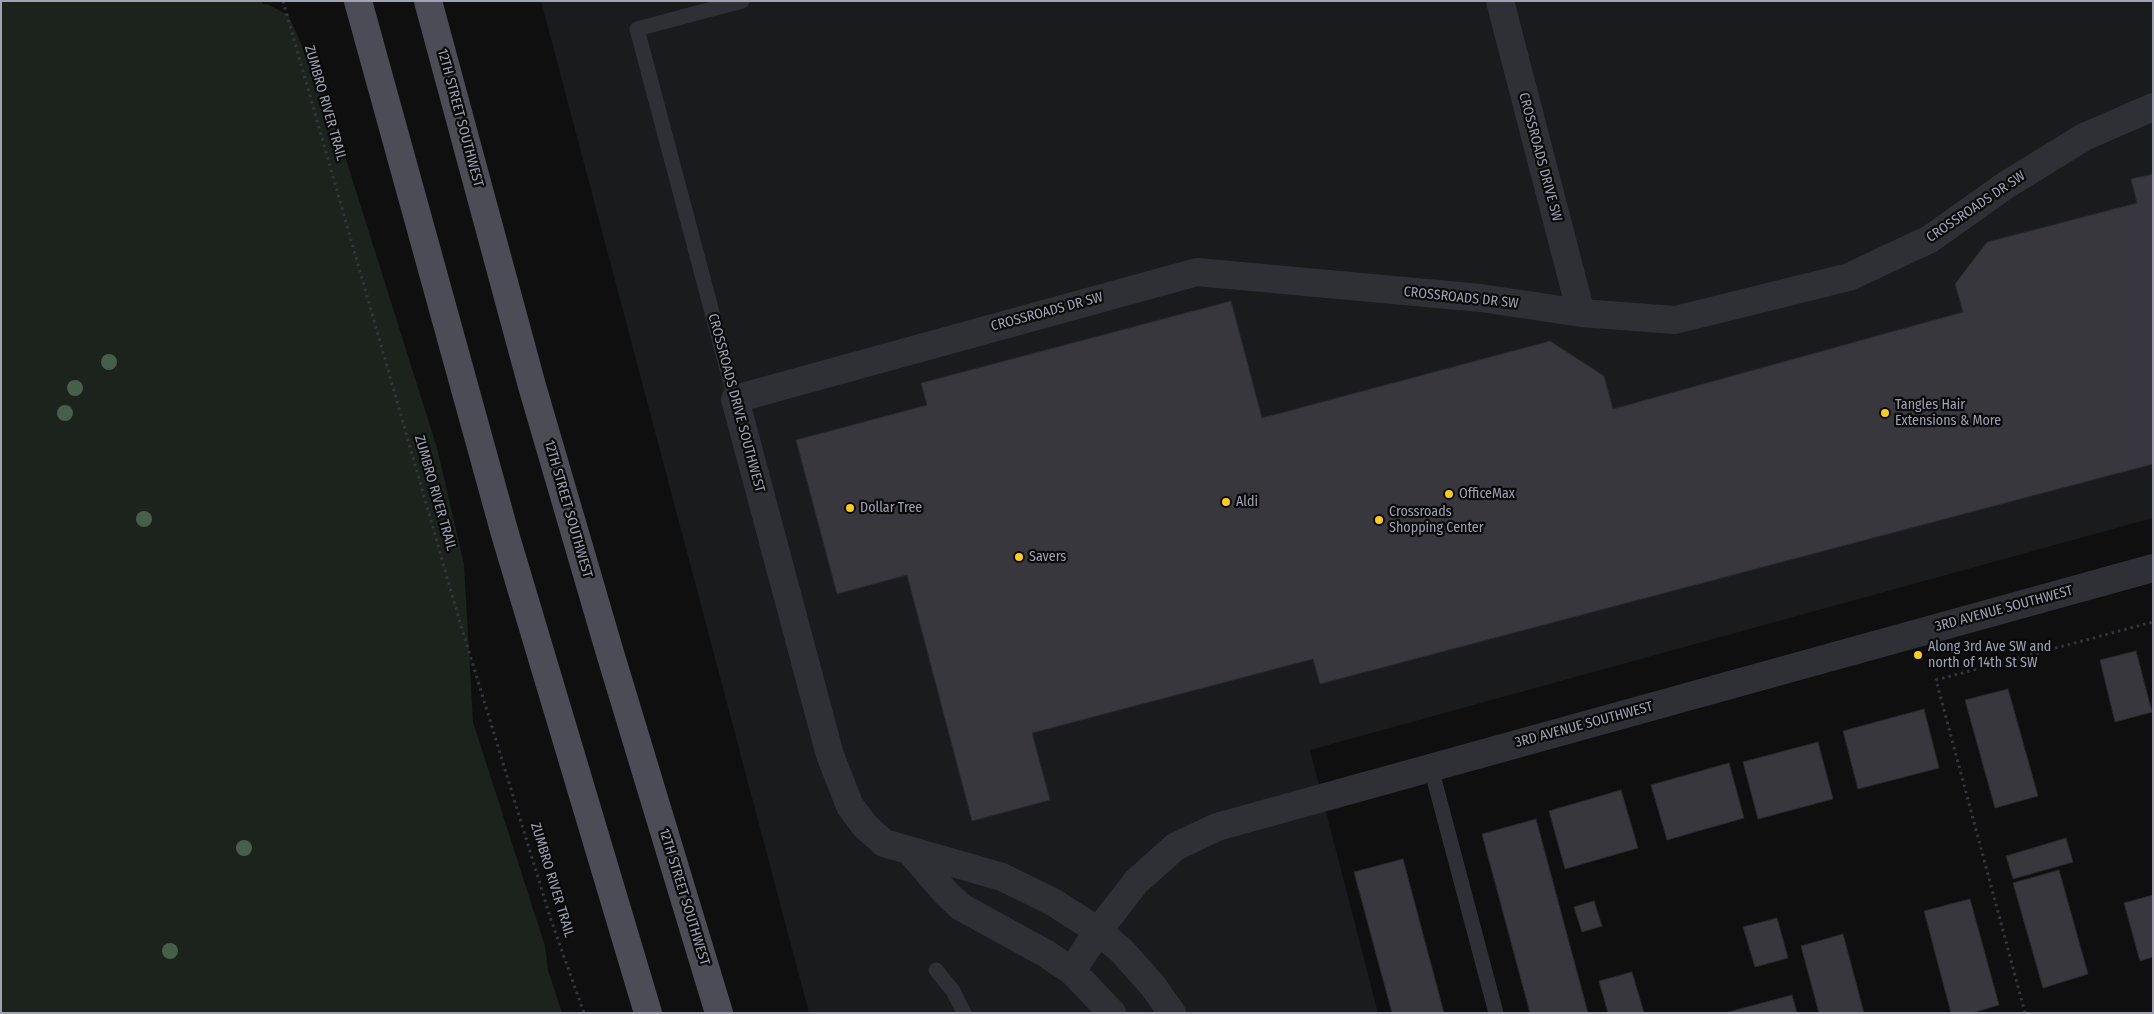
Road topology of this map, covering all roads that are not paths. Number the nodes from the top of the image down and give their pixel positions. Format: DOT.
graph roads {
  1 [pos="348,1"];
  2 [pos="358,1"];
  3 [pos="428,1"];
  4 [pos="437,1"];
  5 [pos="742,1"];
  6 [pos="1500,1"];
  7 [pos="445,64"];
  8 [pos="381,87"];
  9 [pos="2153,107"];
  10 [pos="1581,313"];
  11 [pos="735,399"];
  12 [pos="2153,568"];
  13 [pos="1431,768"];
  14 [pos="909,850"];
  15 [pos="1098,931"];
  16 [pos="936,970"];
  17 [pos="1072,971"];
  18 [pos="648,1013"];
  19 [pos="719,1013"];
  20 [pos="964,1013"];
  21 [pos="1112,1013"];
  22 [pos="1172,1013"];
  23 [pos="1496,1013"];
  1 -- 8 [label="main road"];
  2 -- 8 [label="main road"];
  3 -- 7 [label="main road, 12TH STREET SOUTHWEST"];
  4 -- 7 [label="main road"];
  5 -- 11 [label="lane, CROSSROADS DRIVE SOUTHWEST"];
  6 -- 10 [label="street, CROSSROADS DRIVE SW"];
  7 -- 19 [label="main road, 12TH STREET SOUTHWEST"];
  8 -- 18 [label="main road"];
  9 -- 10 [label="street, CROSSROADS DR SW"];
  10 -- 11 [label="street, CROSSROADS DR SW"];
  11 -- 14 [label="street, CROSSROADS DRIVE SOUTHWEST"];
  12 -- 13 [label="street, 3RD AVENUE SOUTHWEST"];
  13 -- 15 [label="street, 3RD AVENUE SOUTHWEST"];
  13 -- 23 [label="lane"];
  14 -- 15 [label="street, CROSSROADS DRIVE SOUTHWEST"];
  14 -- 17 [label="street"];
  15 -- 17 [label="street, 3RD AVENUE SOUTHWEST"];
  15 -- 22 [label="street, CROSSROADS DRIVE SOUTHWEST"];
  16 -- 20 [label="lane"];
  17 -- 21 [label="street"];
}
